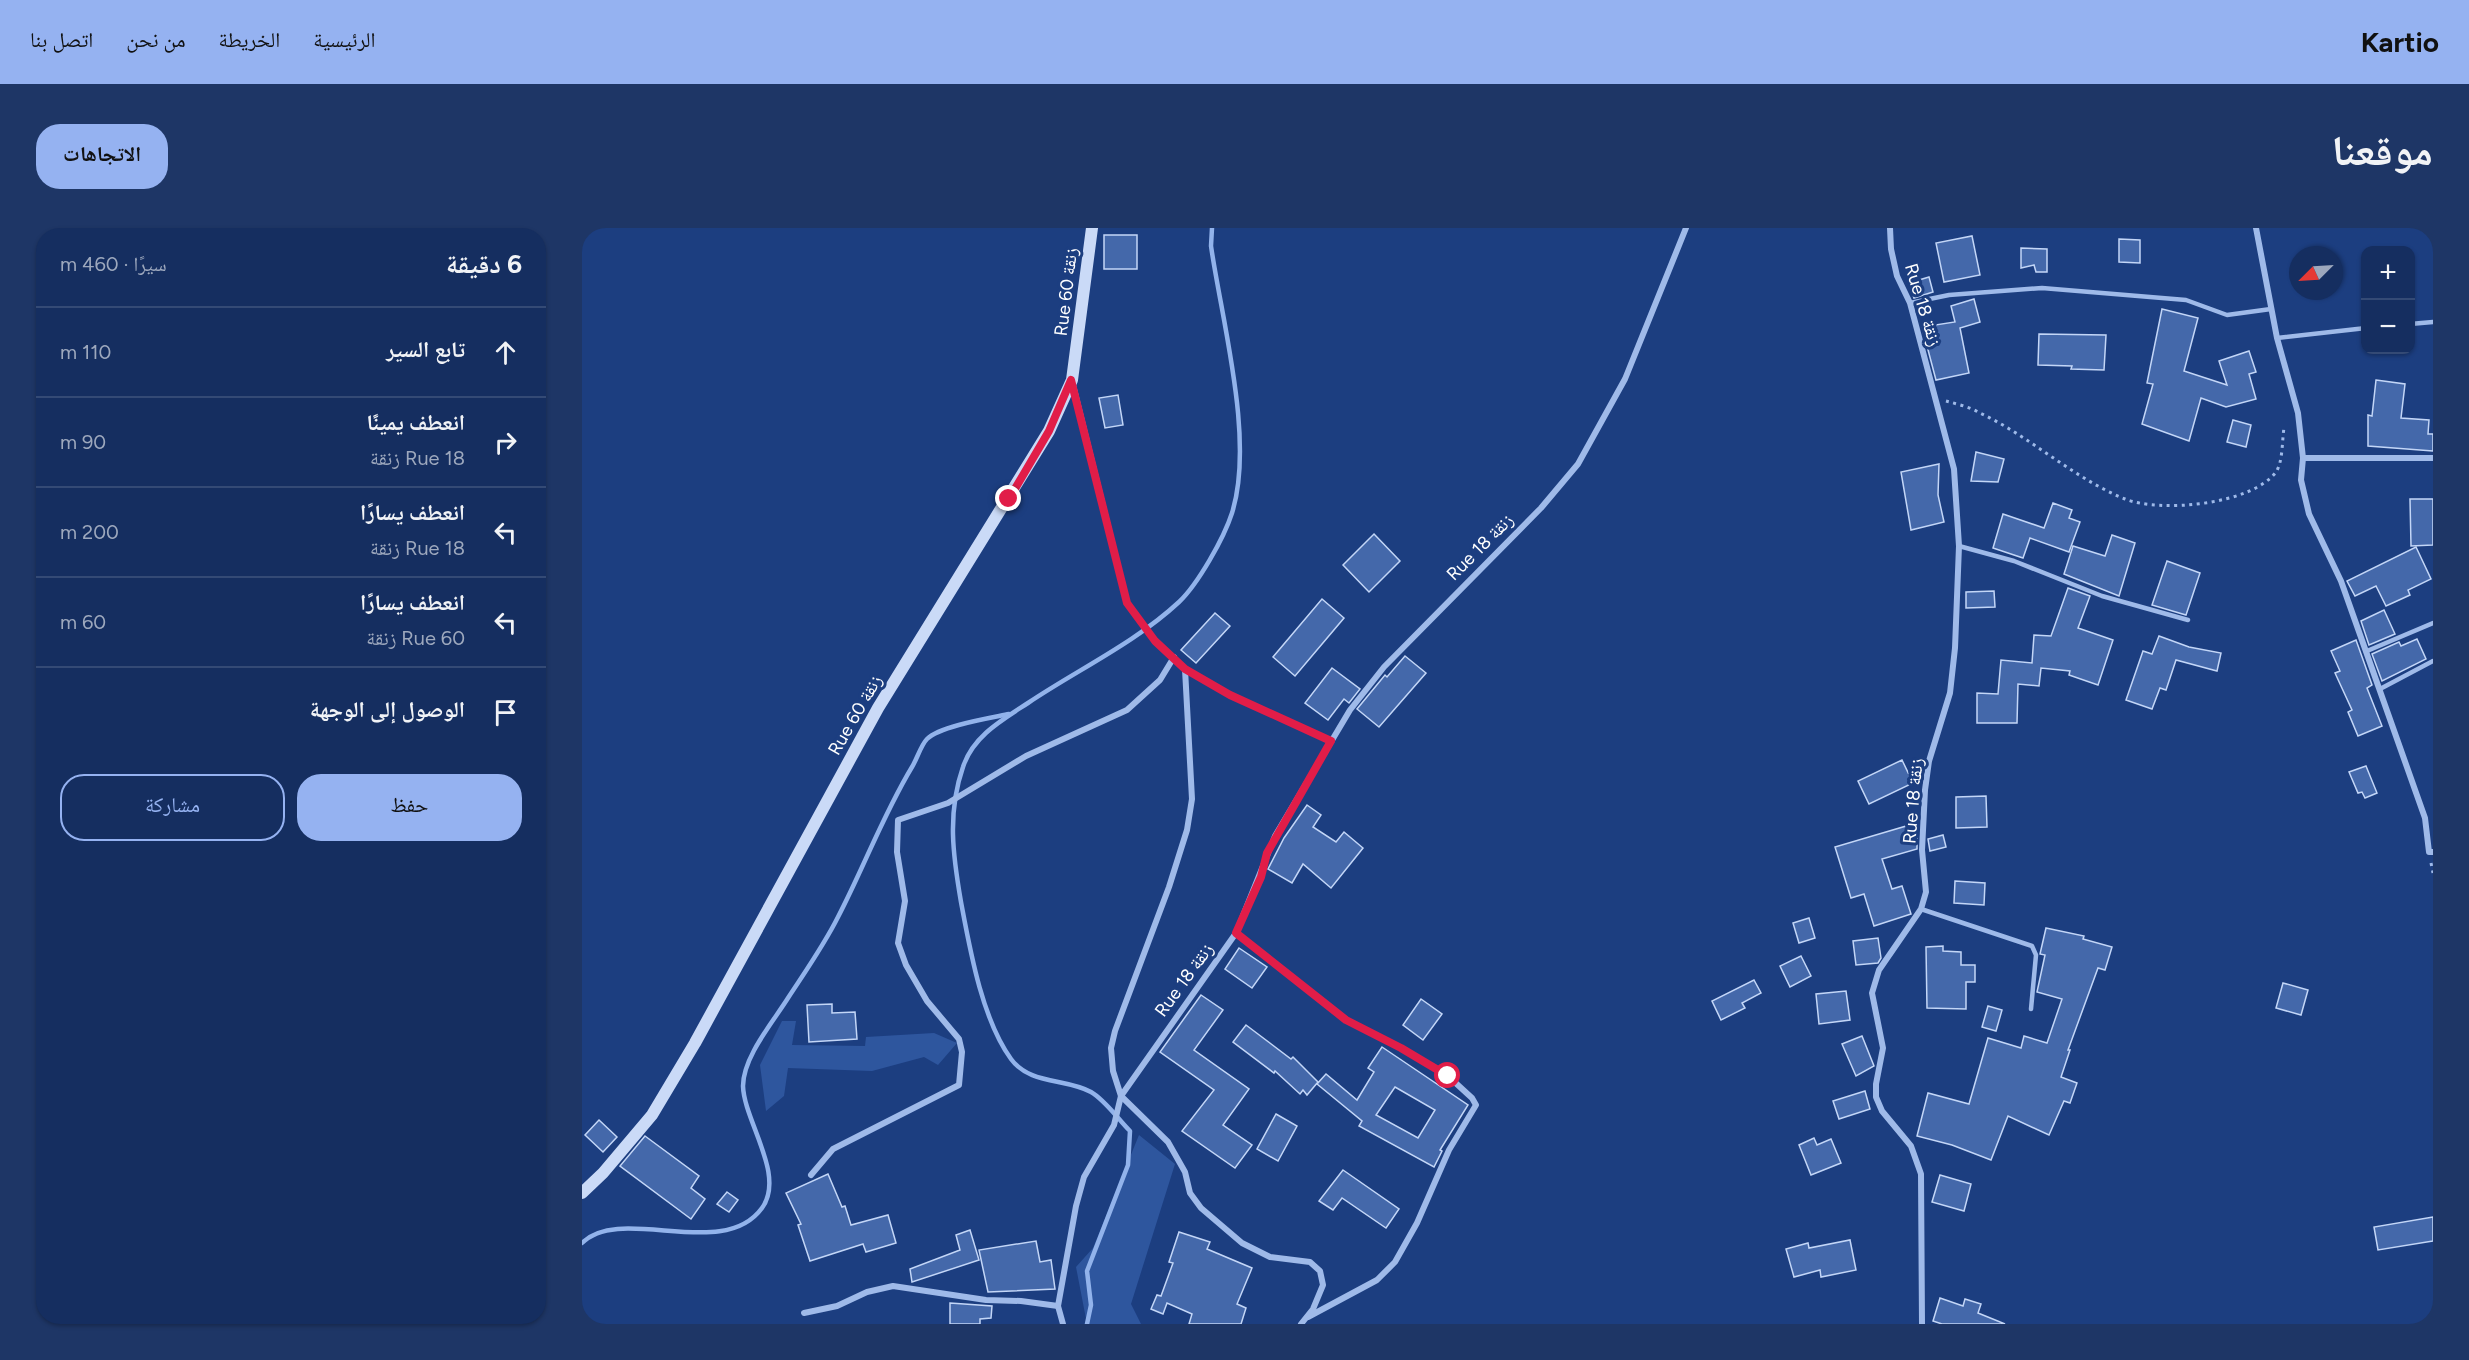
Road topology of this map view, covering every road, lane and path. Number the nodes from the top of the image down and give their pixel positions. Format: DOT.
graph roads {
  1 [pos="1092,228"];
  2 [pos="1686,228"];
  3 [pos="1890,228"];
  4 [pos="2256,228"];
  5 [pos="1911,303"];
  6 [pos="2271,309"];
  7 [pos="2433,322"];
  8 [pos="2415,324"];
  9 [pos="2361,329"];
  10 [pos="2277,338"];
  11 [pos="1071,380"];
  12 [pos="1933,396"];
  13 [pos="2284,428"];
  14 [pos="2303,458"];
  15 [pos="2433,458"];
  16 [pos="1959,546"];
  17 [pos="2188,620"];
  18 [pos="2433,623"];
  19 [pos="2367,651"];
  20 [pos="1174,657"];
  21 [pos="2433,661"];
  22 [pos="1185,669"];
  23 [pos="2380,688"];
  24 [pos="1331,741"];
  25 [pos="2433,852"];
  26 [pos="1921,909"];
  27 [pos="1236,933"];
  28 [pos="2031,1010"];
  29 [pos="1121,1096"];
  30 [pos="811,1175"];
  31 [pos="582,1193"];
  32 [pos="1058,1306"];
  33 [pos="804,1313"];
  34 [pos="1303,1321"];
  35 [pos="1063,1324"];
  36 [pos="1922,1324"];
  1 -- 11 [label="street, Rue 60 زنقة"];
  2 -- 24 [label="street, Rue 18 زنقة"];
  3 -- 5 [label="street, Rue 18 زنقة"];
  4 -- 6 [label="street"];
  5 -- 6 [label="lane"];
  5 -- 12 [label="street, Rue 18 زنقة"];
  6 -- 10 [label="street"];
  7 -- 8 [label="lane"];
  9 -- 10 [label="lane"];
  10 -- 14 [label="street"];
  11 -- 20 [label="street"];
  11 -- 31 [label="street, Rue 60 زنقة"];
  12 -- 13 [label="path"];
  12 -- 16 [label="street, Rue 18 زنقة"];
  14 -- 15 [label="street"];
  14 -- 19 [label="street"];
  16 -- 17 [label="lane"];
  16 -- 26 [label="street, Rue 18 زنقة"];
  18 -- 19 [label="lane"];
  19 -- 23 [label="street"];
  20 -- 22 [label="street"];
  20 -- 30 [label="street"];
  21 -- 23 [label="lane"];
  22 -- 24 [label="street"];
  22 -- 29 [label="street"];
  23 -- 25 [label="street"];
  24 -- 27 [label="street, Rue 18 زنقة"];
  26 -- 28 [label="lane"];
  26 -- 36 [label="street, Rue 18 زنقة"];
  27 -- 29 [label="street, Rue 18 زنقة"];
  27 -- 34 [label="street"];
  29 -- 32 [label="street, Rue 18 زنقة"];
  29 -- 34 [label="street"];
  32 -- 33 [label="street"];
  32 -- 35 [label="street"];
}
